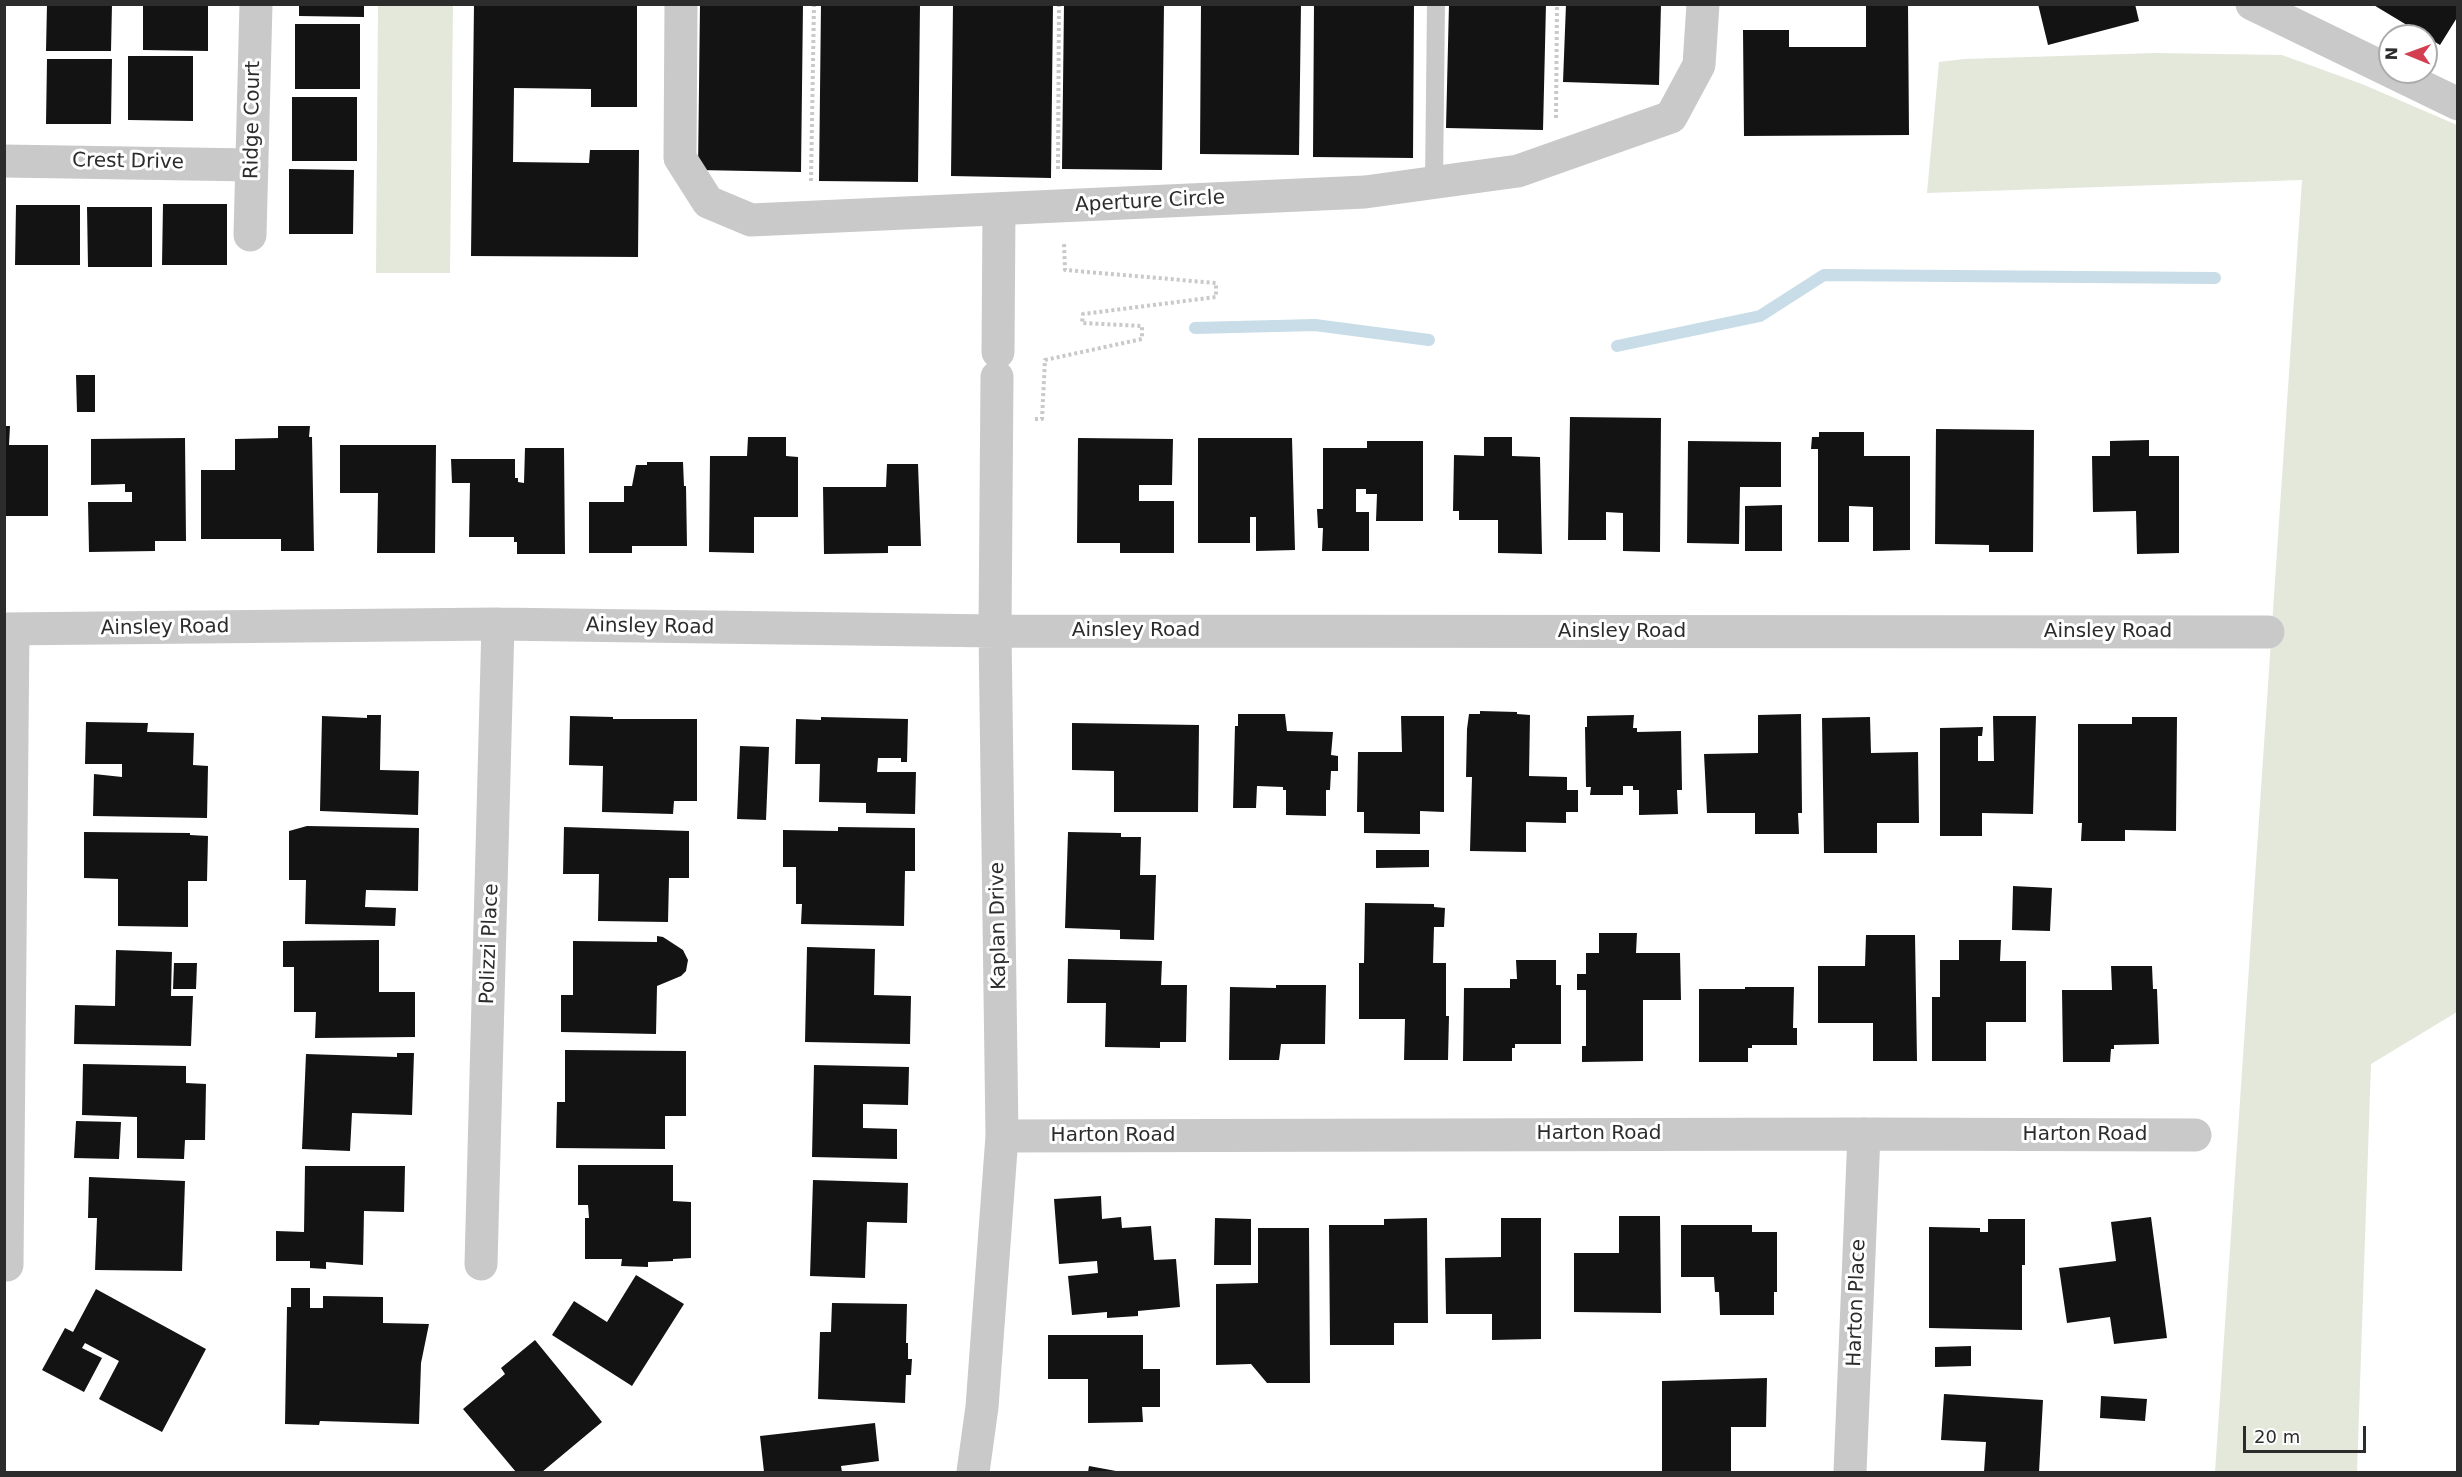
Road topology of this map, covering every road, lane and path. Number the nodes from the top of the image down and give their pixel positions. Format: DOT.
graph roads {
  1 [pos="256,4"];
  2 [pos="681,4"];
  3 [pos="814,4"];
  4 [pos="1059,4"];
  5 [pos="1436,4"];
  6 [pos="1557,4"];
  7 [pos="1703,4"];
  8 [pos="2252,4"];
  9 [pos="2378,65"];
  10 [pos="2417,84"];
  11 [pos="2457,104"];
  12 [pos="1556,126"];
  13 [pos="4,161"];
  14 [pos="252,165"];
  15 [pos="1434,183"];
  16 [pos="811,188"];
  17 [pos="1060,191"];
  18 [pos="999,208"];
  19 [pos="250,235"];
  20 [pos="997,420"];
  21 [pos="498,624"];
  22 [pos="9,629"];
  23 [pos="995,631"];
  24 [pos="2268,632"];
  25 [pos="1864,1134"];
  26 [pos="2195,1135"];
  27 [pos="1002,1136"];
  28 [pos="481,1264"];
  29 [pos="7,1265"];
  30 [pos="973,1473"];
  31 [pos="1850,1473"];
  1 -- 14 [label="street, Ridge Court"];
  2 -- 18 [label="street, Aperture Circle"];
  3 -- 16 [label="path"];
  4 -- 17 [label="path"];
  5 -- 15 [label="lane"];
  6 -- 12 [label="path"];
  7 -- 15 [label="street, Aperture Circle"];
  8 -- 9 [label="street"];
  10 -- 11 [label="street"];
  13 -- 14 [label="street, Crest Drive"];
  14 -- 19 [label="street, Ridge Court"];
  15 -- 17 [label="street, Aperture Circle"];
  17 -- 18 [label="street, Aperture Circle"];
  17 -- 20 [label="path"];
  18 -- 20 [label="street, Kaplan Drive"];
  20 -- 23 [label="street, Kaplan Drive"];
  21 -- 22 [label="street, Ainsley Road"];
  21 -- 23 [label="street, Ainsley Road"];
  21 -- 28 [label="street, Polizzi Place"];
  22 -- 29 [label="street"];
  23 -- 24 [label="street, Ainsley Road"];
  23 -- 27 [label="street, Kaplan Drive"];
  25 -- 26 [label="street, Harton Road"];
  25 -- 27 [label="street, Harton Road"];
  25 -- 31 [label="street, Harton Place"];
  27 -- 30 [label="street, Kaplan Drive"];
}
